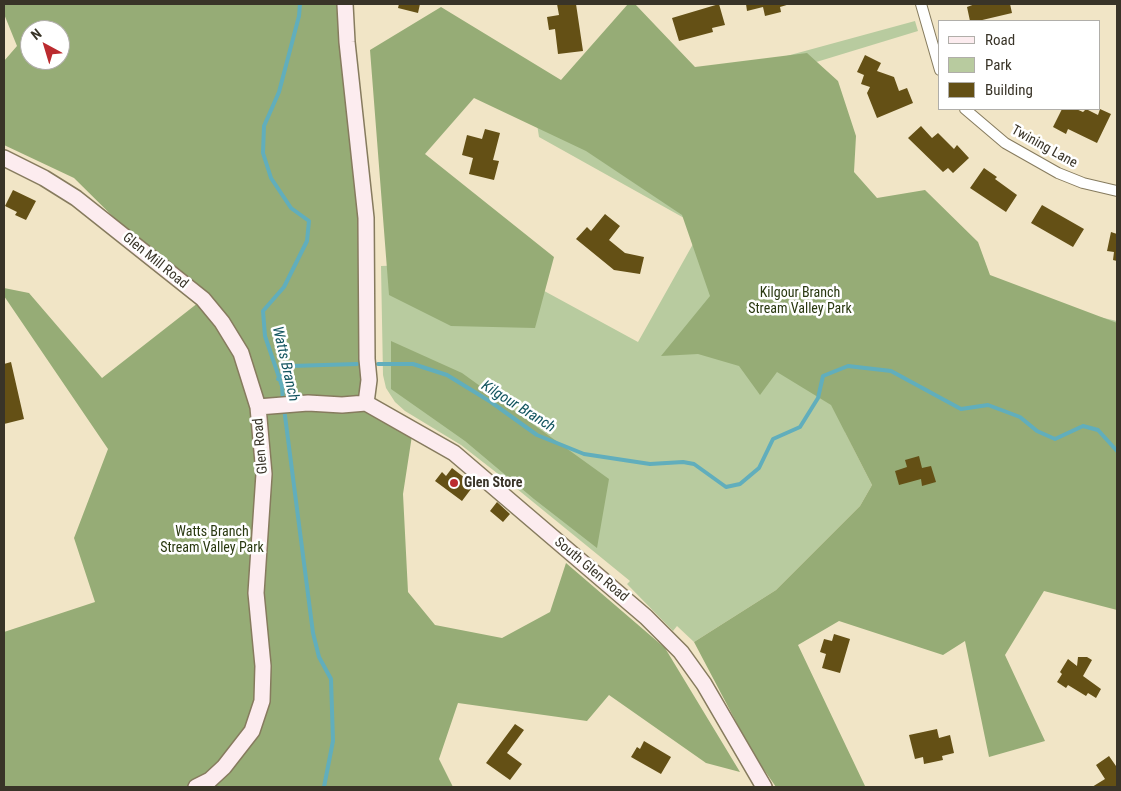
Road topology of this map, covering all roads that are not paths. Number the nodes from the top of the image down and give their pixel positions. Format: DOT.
graph roads {
  1 [pos="345,4"];
  2 [pos="922,4"];
  3 [pos="938,63"];
  4 [pos="967,110"];
  5 [pos="4,158"];
  6 [pos="1117,191"];
  7 [pos="366,403"];
  8 [pos="258,407"];
  9 [pos="196,787"];
  10 [pos="764,787"];
  1 -- 7 [label="main road"];
  2 -- 3 [label="street"];
  4 -- 6 [label="street, Twining Lane"];
  5 -- 8 [label="main road, Glen Mill Road"];
  7 -- 8 [label="main road, Glen Road"];
  7 -- 10 [label="main road, South Glen Road"];
  8 -- 9 [label="main road, Glen Road"];
}
